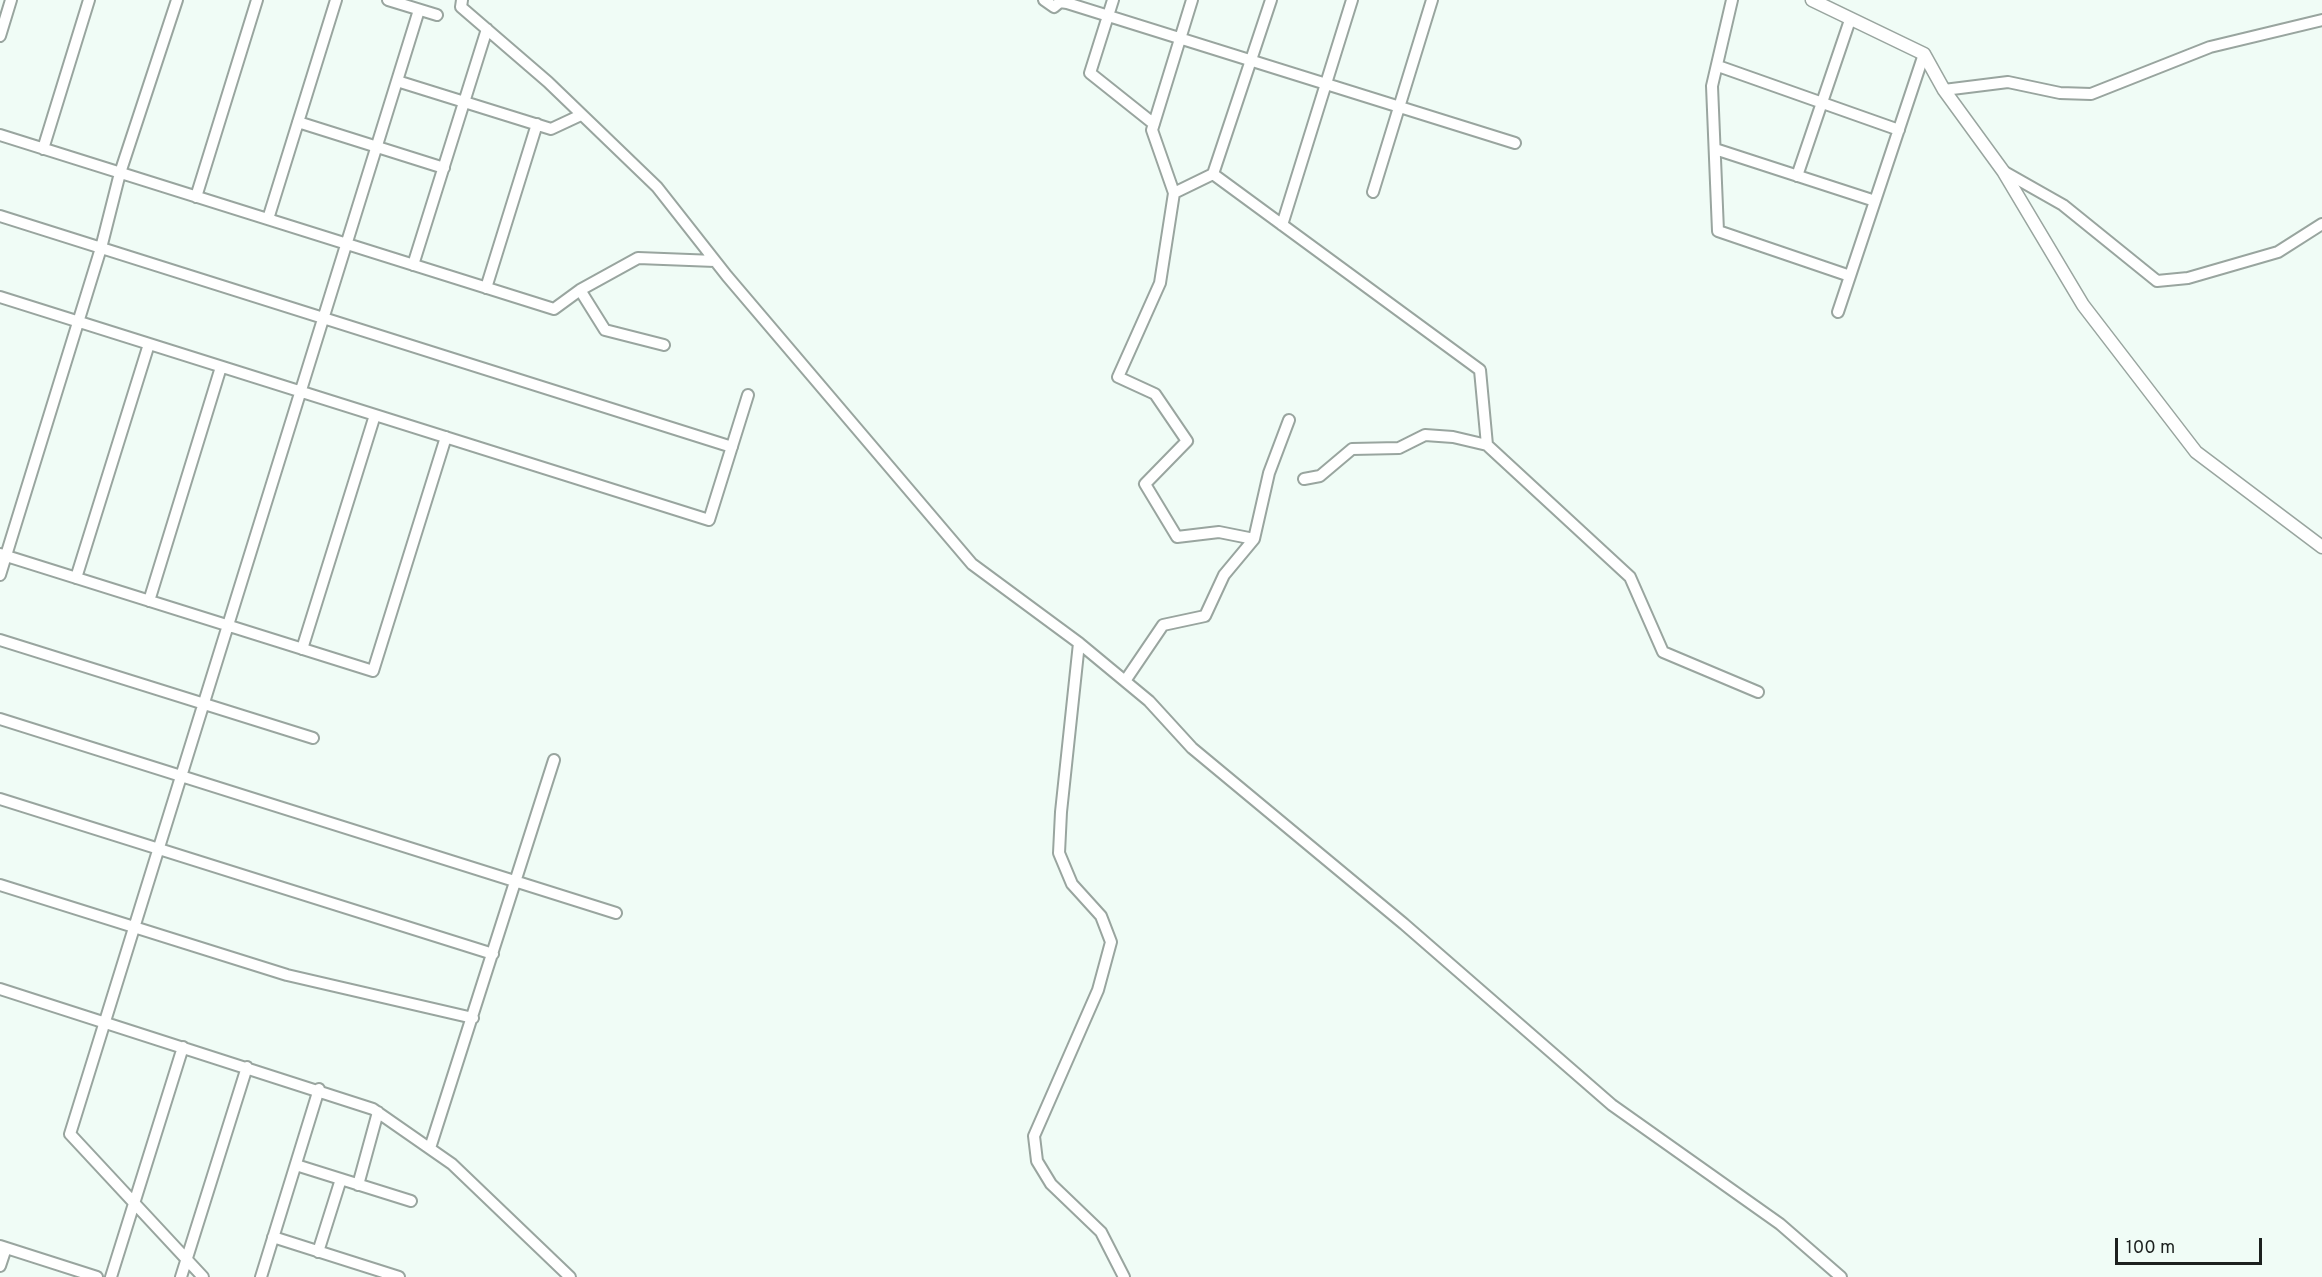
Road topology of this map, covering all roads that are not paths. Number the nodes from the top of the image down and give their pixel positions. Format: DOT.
graph roads {
  1 [pos="11,0"];
  2 [pos="89,0"];
  3 [pos="177,0"];
  4 [pos="257,0"];
  5 [pos="336,0"];
  6 [pos="388,0"];
  7 [pos="462,0"];
  8 [pos="1044,0"];
  9 [pos="1113,0"];
  10 [pos="1192,0"];
  11 [pos="1271,0"];
  12 [pos="1352,0"];
  13 [pos="1432,0"];
  14 [pos="1732,0"];
  15 [pos="1812,0"];
  16 [pos="419,10"];
  17 [pos="437,15"];
  18 [pos="1108,15"];
  19 [pos="1850,20"];
  20 [pos="2322,20"];
  21 [pos="487,29"];
  22 [pos="0,36"];
  23 [pos="1180,38"];
  24 [pos="1924,54"];
  25 [pos="1252,61"];
  26 [pos="1718,66"];
  27 [pos="398,81"];
  28 [pos="1326,84"];
  29 [pos="1944,90"];
  30 [pos="464,101"];
  31 [pos="1822,103"];
  32 [pos="1399,107"];
  33 [pos="581,115"];
  34 [pos="298,122"];
  35 [pos="537,124"];
  36 [pos="1154,124"];
  37 [pos="1899,130"];
  38 [pos="0,135"];
  39 [pos="1515,143"];
  40 [pos="377,147"];
  41 [pos="43,149"];
  42 [pos="1715,149"];
  43 [pos="444,168"];
  44 [pos="2003,171"];
  45 [pos="120,173"];
  46 [pos="1213,174"];
  47 [pos="1797,176"];
  48 [pos="1373,192"];
  49 [pos="1174,194"];
  50 [pos="196,197"];
  51 [pos="1875,201"];
  52 [pos="0,216"];
  53 [pos="268,219"];
  54 [pos="2322,224"];
  55 [pos="1282,225"];
  56 [pos="347,244"];
  57 [pos="101,248"];
  58 [pos="715,261"];
  59 [pos="413,265"];
  60 [pos="1850,276"];
  61 [pos="486,288"];
  62 [pos="580,290"];
  63 [pos="0,297"];
  64 [pos="1838,312"];
  65 [pos="324,318"];
  66 [pos="79,322"];
  67 [pos="149,344"];
  68 [pos="664,345"];
  69 [pos="221,367"];
  70 [pos="301,392"];
  71 [pos="748,395"];
  72 [pos="375,415"];
  73 [pos="1289,420"];
  74 [pos="446,437"];
  75 [pos="1487,445"];
  76 [pos="732,447"];
  77 [pos="1304,479"];
  78 [pos="1254,539"];
  79 [pos="2322,547"];
  80 [pos="3,555"];
  81 [pos="0,575"];
  82 [pos="76,578"];
  83 [pos="149,601"];
  84 [pos="228,626"];
  85 [pos="0,640"];
  86 [pos="1079,644"];
  87 [pos="302,649"];
  88 [pos="1125,681"];
  89 [pos="1758,692"];
  90 [pos="204,704"];
  91 [pos="0,719"];
  92 [pos="313,738"];
  93 [pos="554,760"];
  94 [pos="181,776"];
  95 [pos="0,799"];
  96 [pos="159,849"];
  97 [pos="516,882"];
  98 [pos="0,885"];
  99 [pos="615,913"];
  100 [pos="134,927"];
  101 [pos="493,954"];
  102 [pos="0,989"];
  103 [pos="473,1018"];
  104 [pos="105,1022"];
  105 [pos="183,1047"];
  106 [pos="247,1067"];
  107 [pos="319,1089"];
  108 [pos="378,1112"];
  109 [pos="430,1148"];
  110 [pos="296,1165"];
  111 [pos="341,1179"];
  112 [pos="358,1185"];
  113 [pos="134,1202"];
  114 [pos="411,1202"];
  115 [pos="273,1237"];
  116 [pos="3,1247"];
  117 [pos="318,1252"];
  118 [pos="187,1259"];
  119 [pos="0,1266"];
  120 [pos="97,1277"];
  121 [pos="111,1277"];
  122 [pos="181,1277"];
  123 [pos="203,1277"];
  124 [pos="261,1277"];
  125 [pos="399,1277"];
  126 [pos="570,1277"];
  127 [pos="1124,1277"];
  128 [pos="1841,1277"];
  1 -- 22 [label="street"];
  2 -- 41 [label="street"];
  3 -- 45 [label="street"];
  4 -- 50 [label="street"];
  5 -- 34 [label="street"];
  6 -- 16 [label="street"];
  7 -- 21 [label="street"];
  8 -- 18 [label="street"];
  9 -- 18 [label="street"];
  10 -- 23 [label="street"];
  11 -- 25 [label="street"];
  12 -- 28 [label="street"];
  13 -- 32 [label="street"];
  14 -- 26 [label="street"];
  15 -- 19 [label="street"];
  16 -- 17 [label="street"];
  16 -- 27 [label="street"];
  18 -- 23 [label="street"];
  18 -- 36 [label="street"];
  19 -- 24 [label="street"];
  19 -- 31 [label="street"];
  20 -- 29 [label="street"];
  21 -- 30 [label="street"];
  21 -- 33 [label="street"];
  23 -- 25 [label="street"];
  23 -- 36 [label="street"];
  24 -- 29 [label="street"];
  24 -- 37 [label="street"];
  25 -- 28 [label="street"];
  25 -- 46 [label="street"];
  26 -- 31 [label="street"];
  26 -- 42 [label="street"];
  27 -- 30 [label="street"];
  27 -- 40 [label="street"];
  28 -- 32 [label="street"];
  28 -- 55 [label="street"];
  29 -- 44 [label="street"];
  30 -- 35 [label="street"];
  30 -- 43 [label="street"];
  31 -- 37 [label="street"];
  31 -- 47 [label="street"];
  32 -- 39 [label="street"];
  32 -- 48 [label="street"];
  33 -- 35 [label="street"];
  33 -- 58 [label="street"];
  34 -- 40 [label="street"];
  34 -- 53 [label="street"];
  35 -- 61 [label="street"];
  36 -- 49 [label="street"];
  37 -- 51 [label="street"];
  38 -- 41 [label="street"];
  40 -- 43 [label="street"];
  40 -- 56 [label="street"];
  41 -- 45 [label="street"];
  42 -- 47 [label="street"];
  42 -- 60 [label="street"];
  43 -- 59 [label="street"];
  44 -- 54 [label="street"];
  44 -- 79 [label="street"];
  45 -- 50 [label="street"];
  45 -- 57 [label="street"];
  46 -- 49 [label="street"];
  46 -- 55 [label="street"];
  47 -- 51 [label="street"];
  49 -- 78 [label="street"];
  50 -- 53 [label="street"];
  51 -- 60 [label="street"];
  52 -- 57 [label="street"];
  53 -- 56 [label="street"];
  55 -- 75 [label="street"];
  56 -- 59 [label="street"];
  56 -- 65 [label="street"];
  57 -- 65 [label="street"];
  57 -- 66 [label="street"];
  58 -- 62 [label="street"];
  58 -- 86 [label="street"];
  59 -- 61 [label="street"];
  60 -- 64 [label="street"];
  61 -- 62 [label="street"];
  62 -- 68 [label="street"];
  63 -- 66 [label="street"];
  65 -- 70 [label="street"];
  65 -- 76 [label="street"];
  66 -- 67 [label="street"];
  66 -- 80 [label="street"];
  67 -- 69 [label="street"];
  67 -- 82 [label="street"];
  69 -- 70 [label="street"];
  69 -- 83 [label="street"];
  70 -- 72 [label="street"];
  70 -- 84 [label="street"];
  71 -- 76 [label="street"];
  72 -- 74 [label="street"];
  72 -- 87 [label="street"];
  73 -- 78 [label="street"];
  74 -- 76 [label="street"];
  74 -- 87 [label="street"];
  75 -- 77 [label="street"];
  75 -- 89 [label="street"];
  78 -- 88 [label="street"];
  80 -- 81 [label="street"];
  80 -- 82 [label="street"];
  82 -- 83 [label="street"];
  83 -- 84 [label="street"];
  84 -- 87 [label="street"];
  84 -- 90 [label="street"];
  85 -- 90 [label="street"];
  86 -- 88 [label="street"];
  86 -- 127 [label="street"];
  88 -- 128 [label="street"];
  90 -- 92 [label="street"];
  90 -- 94 [label="street"];
  91 -- 94 [label="street"];
  93 -- 97 [label="street"];
  94 -- 96 [label="street"];
  94 -- 97 [label="street"];
  95 -- 96 [label="street"];
  96 -- 100 [label="street"];
  96 -- 101 [label="street"];
  97 -- 99 [label="street"];
  97 -- 101 [label="street"];
  98 -- 100 [label="street"];
  100 -- 103 [label="street"];
  100 -- 104 [label="street"];
  101 -- 103 [label="street"];
  102 -- 104 [label="street"];
  103 -- 109 [label="street"];
  104 -- 105 [label="street"];
  104 -- 113 [label="street"];
  105 -- 106 [label="street"];
  105 -- 113 [label="street"];
  106 -- 107 [label="street"];
  106 -- 118 [label="street"];
  107 -- 108 [label="street"];
  107 -- 110 [label="street"];
  108 -- 109 [label="street"];
  108 -- 112 [label="street"];
  109 -- 126 [label="street"];
  110 -- 111 [label="street"];
  110 -- 115 [label="street"];
  111 -- 112 [label="street"];
  111 -- 117 [label="street"];
  112 -- 114 [label="street"];
  113 -- 118 [label="street"];
  113 -- 121 [label="street"];
  115 -- 117 [label="street"];
  115 -- 124 [label="street"];
  116 -- 119 [label="street"];
  116 -- 120 [label="street"];
  117 -- 125 [label="street"];
  118 -- 122 [label="street"];
  118 -- 123 [label="street"];
}
